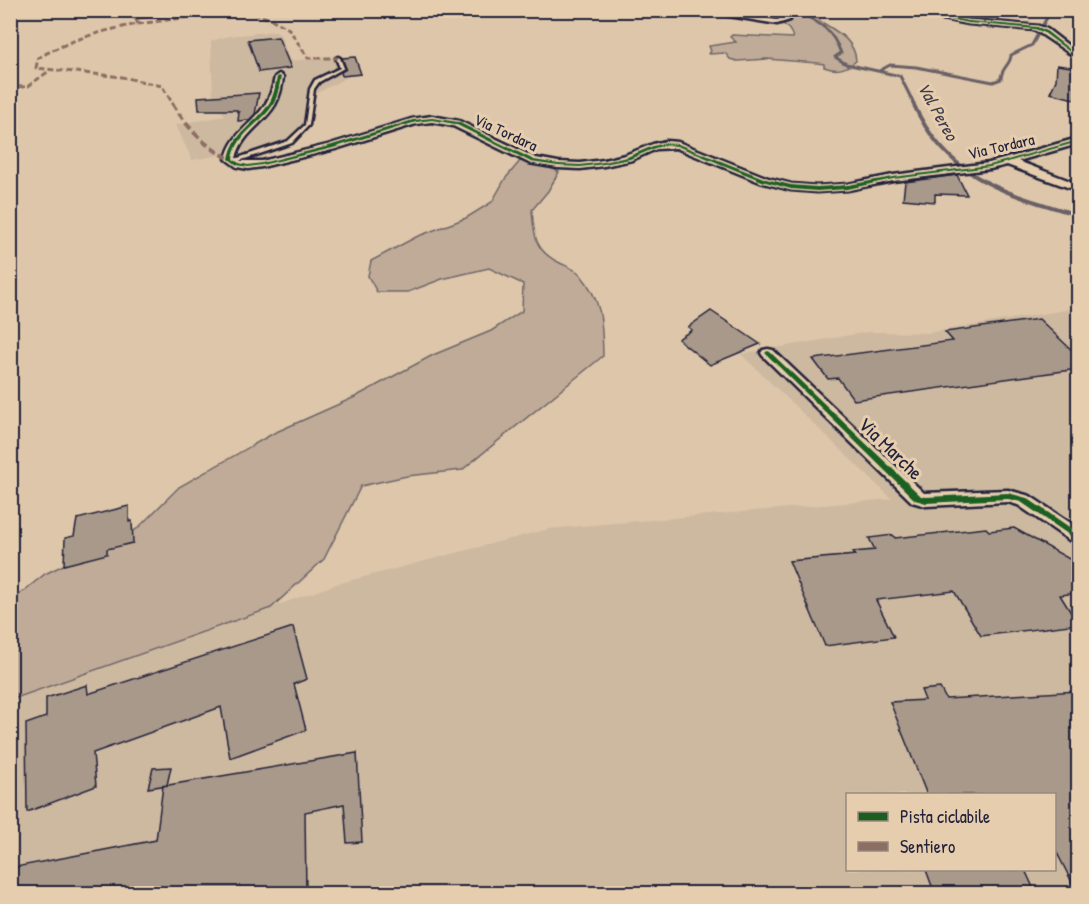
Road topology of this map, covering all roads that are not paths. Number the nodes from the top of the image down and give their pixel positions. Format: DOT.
graph roads {
  1 [pos="696,10"];
  2 [pos="774,10"];
  3 [pos="900,10"];
  4 [pos="1078,57"];
  5 [pos="338,58"];
  6 [pos="279,77"];
  7 [pos="1078,141"];
  8 [pos="234,161"];
  9 [pos="1007,161"];
  10 [pos="1078,188"];
  11 [pos="768,353"];
  12 [pos="1078,537"];
  1 -- 2 [label="street"];
  3 -- 4 [label="street"];
  5 -- 8 [label="lane"];
  6 -- 8 [label="street"];
  7 -- 9 [label="street, Via Tordara"];
  8 -- 9 [label="street, Via Tordara"];
  9 -- 10 [label="street"];
  11 -- 12 [label="street, Via Marche"];
}
